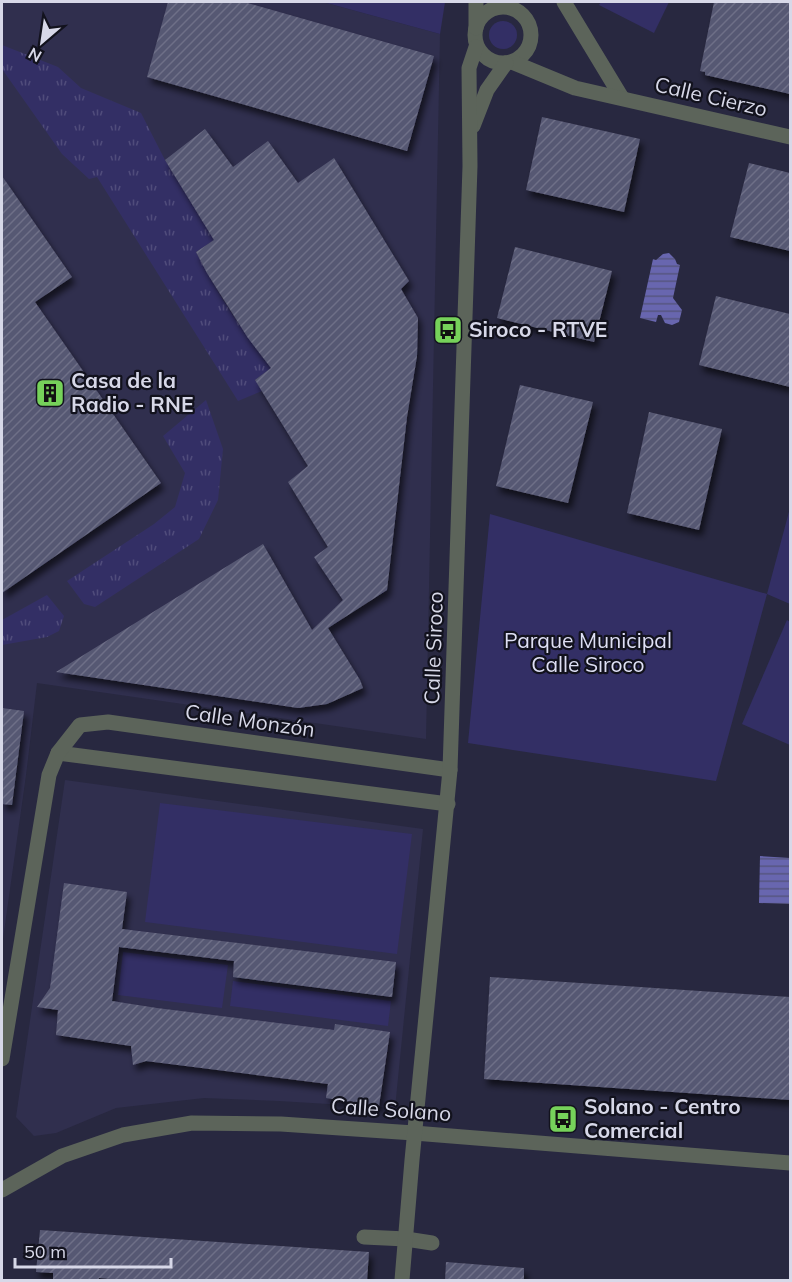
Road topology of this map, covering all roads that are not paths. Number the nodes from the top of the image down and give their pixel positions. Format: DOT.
graph roads {
  1 [pos="476,2"];
  2 [pos="522,2"];
  3 [pos="564,2"];
  4 [pos="526,18"];
  5 [pos="476,30"];
  6 [pos="476,47"];
  7 [pos="509,63"];
  8 [pos="622,98"];
  9 [pos="470,136"];
  10 [pos="790,137"];
  11 [pos="58,753"];
  12 [pos="450,770"];
  13 [pos="448,804"];
  14 [pos="2,1059"];
  15 [pos="414,1133"];
  16 [pos="790,1163"];
  17 [pos="2,1190"];
  18 [pos="364,1237"];
  19 [pos="406,1239"];
  20 [pos="432,1243"];
  21 [pos="402,1281"];
  1 -- 5 [label="street"];
  2 -- 4 [label="street"];
  3 -- 8 [label="street, Calle Cierzo"];
  4 -- 5 [label="street"];
  4 -- 7 [label="street"];
  5 -- 6 [label="street"];
  6 -- 7 [label="street"];
  6 -- 9 [label="street, Calle Siroco"];
  7 -- 8 [label="street, Calle Cierzo"];
  7 -- 9 [label="street, Calle Siroco"];
  8 -- 10 [label="street, Calle Cierzo"];
  9 -- 12 [label="street, Calle Siroco"];
  11 -- 12 [label="street, Calle Monzón"];
  11 -- 13 [label="street"];
  11 -- 14 [label="street, Calle Monzón"];
  12 -- 13 [label="street, Calle Siroco"];
  13 -- 15 [label="street, Calle Siroco"];
  15 -- 16 [label="street, Calle Solano"];
  15 -- 17 [label="street, Calle Solano"];
  15 -- 19 [label="street, Calle Siroco"];
  18 -- 19 [label="street"];
  19 -- 20 [label="street"];
  19 -- 21 [label="street, Calle Siroco"];
}
